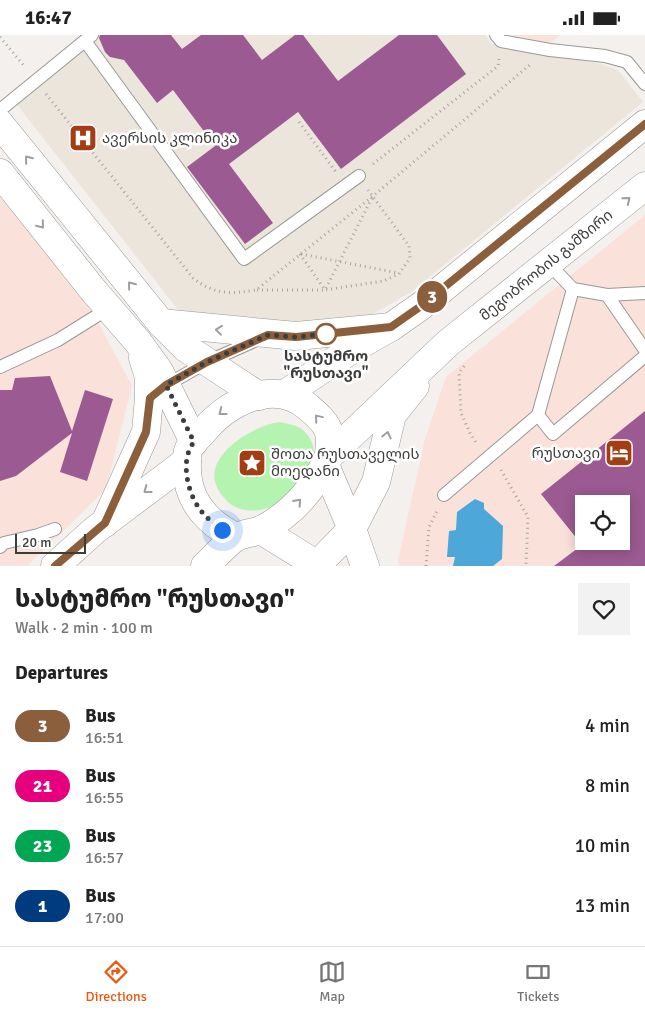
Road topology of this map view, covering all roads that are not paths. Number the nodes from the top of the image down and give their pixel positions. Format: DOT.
graph roads {
  1 [pos="88,38"];
  2 [pos="498,38"];
  3 [pos="645,84"];
  4 [pos="0,110"];
  5 [pos="0,124"];
  6 [pos="645,124"];
  7 [pos="0,173"];
  8 [pos="359,175"];
  9 [pos="645,186"];
  10 [pos="548,263"];
  11 [pos="573,289"];
  12 [pos="645,293"];
  13 [pos="607,295"];
  14 [pos="98,315"];
  15 [pos="161,323"];
  16 [pos="391,327"];
  17 [pos="268,335"];
  18 [pos="448,343"];
  19 [pos="645,350"];
  20 [pos="645,356"];
  21 [pos="207,362"];
  22 [pos="0,367"];
  23 [pos="158,391"];
  24 [pos="272,395"];
  25 [pos="538,415"];
  26 [pos="190,452"];
  27 [pos="327,460"];
  28 [pos="444,495"];
  29 [pos="105,523"];
  30 [pos="55,529"];
  31 [pos="352,529"];
  32 [pos="248,534"];
  33 [pos="0,547"];
  34 [pos="55,566"];
  35 [pos="205,566"];
  36 [pos="316,566"];
  37 [pos="365,566"];
  1 -- 4 [label="lane"];
  1 -- 8 [label="lane"];
  2 -- 3 [label="lane"];
  15 -- 5 [label="street, one-way"];
  6 -- 16 [label="street"];
  7 -- 23 [label="street, one-way"];
  10 -- 9 [label="street, მეგობრობის გამზირი, one-way"];
  10 -- 11 [label="lane"];
  10 -- 18 [label="street, მეგობრობის გამზირი"];
  11 -- 13 [label="lane"];
  11 -- 25 [label="lane"];
  12 -- 13 [label="lane"];
  13 -- 19 [label="lane"];
  14 -- 22 [label="lane"];
  17 -- 15 [label="street, one-way"];
  15 -- 21 [label="street"];
  16 -- 17 [label="street"];
  16 -- 24 [label="street"];
  17 -- 21 [label="lane"];
  18 -- 27 [label="street"];
  31 -- 18 [label="street, one-way"];
  20 -- 25 [label="lane"];
  21 -- 23 [label="lane"];
  21 -- 24 [label="street"];
  23 -- 26 [label="street"];
  23 -- 29 [label="street"];
  24 -- 26 [label="street, one-way"];
  27 -- 24 [label="street, one-way"];
  25 -- 28 [label="lane"];
  26 -- 29 [label="street, one-way"];
  26 -- 32 [label="street"];
  27 -- 31 [label="street"];
  32 -- 27 [label="street, one-way"];
  29 -- 34 [label="street"];
  30 -- 33 [label="lane"];
  31 -- 36 [label="street"];
  31 -- 37 [label="street"];
  32 -- 35 [label="street"];
  32 -- 36 [label="street"];
}
